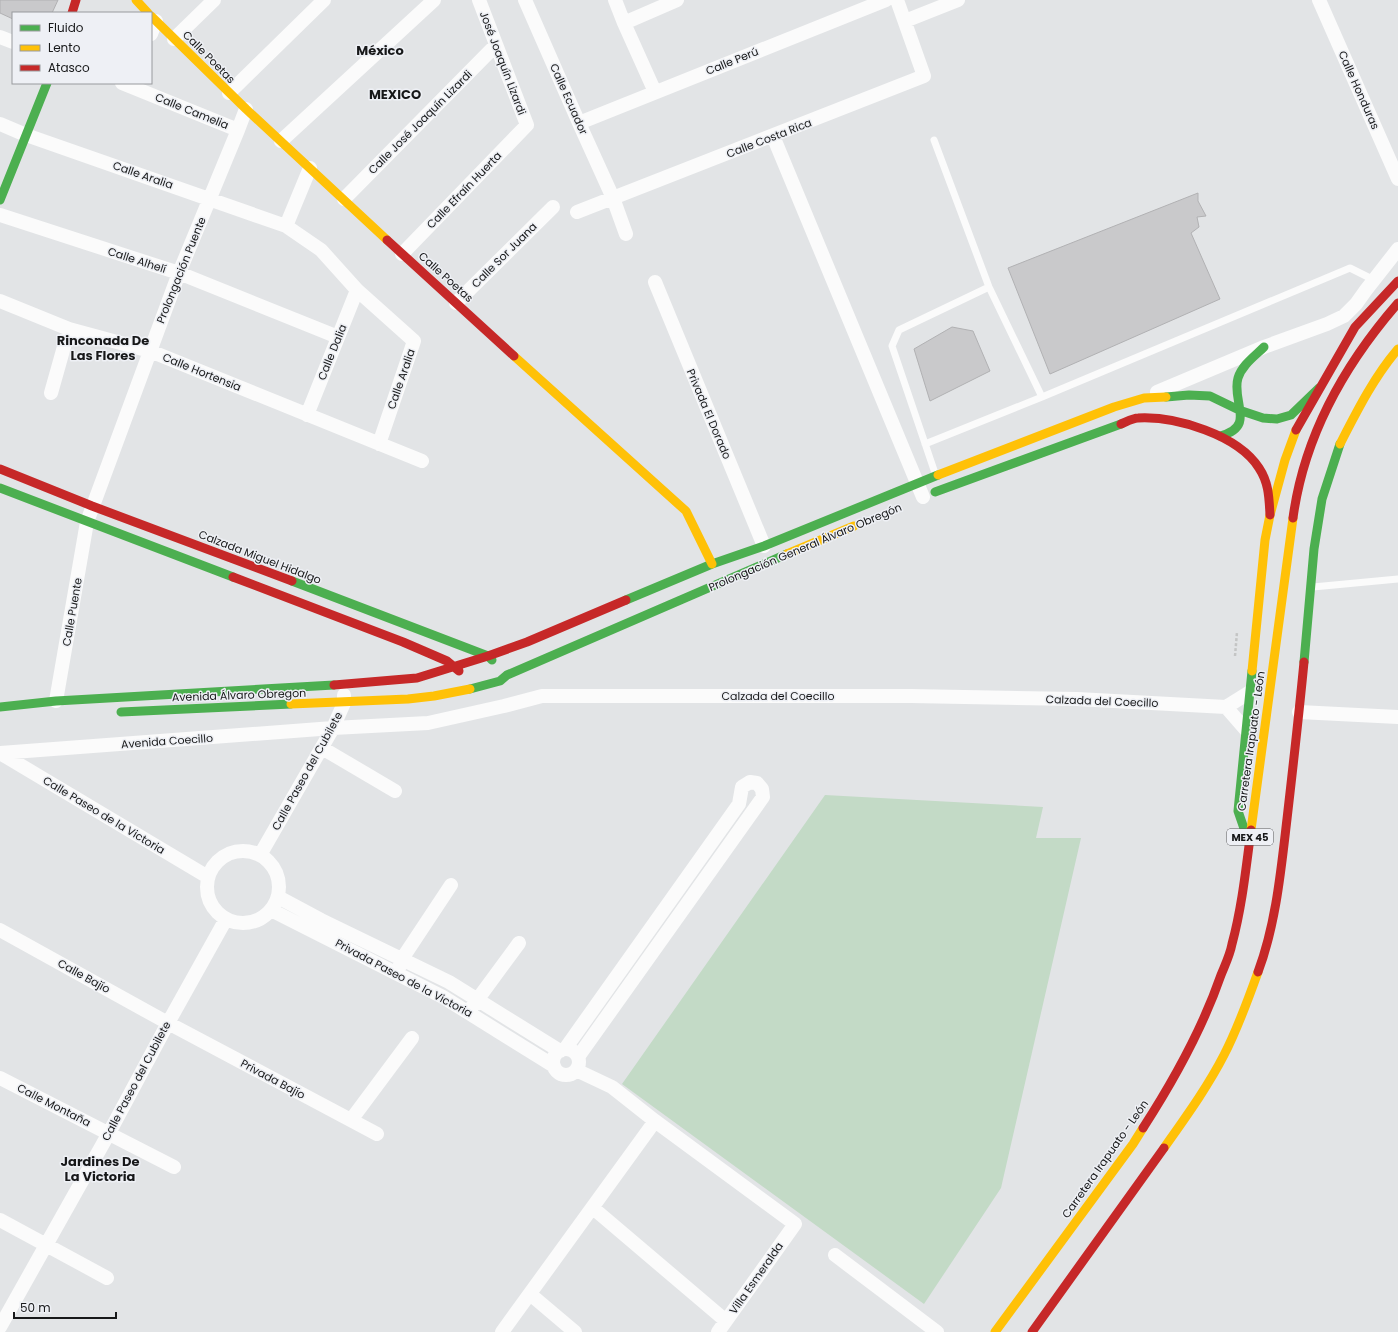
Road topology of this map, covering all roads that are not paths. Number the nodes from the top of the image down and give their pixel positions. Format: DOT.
graph roads {
  1 [pos="76,0"];
  2 [pos="136,0"];
  3 [pos="214,0"];
  4 [pos="324,0"];
  5 [pos="434,0"];
  6 [pos="479,0"];
  7 [pos="525,0"];
  8 [pos="615,0"];
  9 [pos="677,0"];
  10 [pos="886,0"];
  11 [pos="897,0"];
  12 [pos="958,0"];
  13 [pos="1319,0"];
  14 [pos="72,12"];
  15 [pos="148,12"];
  16 [pos="152,16"];
  17 [pos="905,21"];
  18 [pos="624,23"];
  19 [pos="0,37"];
  20 [pos="174,39"];
  21 [pos="12,42"];
  22 [pos="496,45"];
  23 [pos="47,84"];
  24 [pos="130,84"];
  25 [pos="655,92"];
  26 [pos="229,93"];
  27 [pos="246,109"];
  28 [pos="579,123"];
  29 [pos="0,124"];
  30 [pos="527,125"];
  31 [pos="238,130"];
  32 [pos="26,135"];
  33 [pos="773,136"];
  34 [pos="934,140"];
  35 [pos="281,141"];
  36 [pos="310,168"];
  37 [pos="1398,179"];
  38 [pos="613,198"];
  39 [pos="210,199"];
  40 [pos="344,199"];
  41 [pos="0,200"];
  42 [pos="553,207"];
  43 [pos="577,212"];
  44 [pos="0,215"];
  45 [pos="286,226"];
  46 [pos="626,234"];
  47 [pos="1398,249"];
  48 [pos="402,254"];
  49 [pos="179,273"];
  50 [pos="1374,280"];
  51 [pos="1398,281"];
  52 [pos="654,282"];
  53 [pos="989,287"];
  54 [pos="357,290"];
  55 [pos="0,301"];
  56 [pos="456,303"];
  57 [pos="1398,303"];
  58 [pos="69,329"];
  59 [pos="338,337"];
  60 [pos="1264,347"];
  61 [pos="1398,349"];
  62 [pos="150,351"];
  63 [pos="1319,388"];
  64 [pos="51,393"];
  65 [pos="1042,397"];
  66 [pos="1144,398"];
  67 [pos="1240,410"];
  68 [pos="307,415"];
  69 [pos="1220,436"];
  70 [pos="379,444"];
  71 [pos="925,444"];
  72 [pos="422,461"];
  73 [pos="0,468"];
  74 [pos="936,476"];
  75 [pos="917,484"];
  76 [pos="0,488"];
  77 [pos="919,498"];
  78 [pos="92,506"];
  79 [pos="1270,515"];
  80 [pos="864,521"];
  81 [pos="87,522"];
  82 [pos="764,546"];
  83 [pos="712,564"];
  84 [pos="1398,579"];
  85 [pos="1310,588"];
  86 [pos="488,656"];
  87 [pos="453,666"];
  88 [pos="502,670"];
  89 [pos="477,682"];
  90 [pos="344,684"];
  91 [pos="1250,692"];
  92 [pos="56,701"];
  93 [pos="344,703"];
  94 [pos="504,706"];
  95 [pos="0,707"];
  96 [pos="1226,707"];
  97 [pos="109,712"];
  98 [pos="1299,712"];
  99 [pos="1398,717"];
  100 [pos="334,728"];
  101 [pos="1246,730"];
  102 [pos="322,748"];
  103 [pos="0,753"];
  104 [pos="395,791"];
  105 [pos="1249,843"];
  106 [pos="260,855"];
  107 [pos="208,877"];
  108 [pos="450,885"];
  109 [pos="278,897"];
  110 [pos="271,910"];
  111 [pos="226,919"];
  112 [pos="0,930"];
  113 [pos="649,932"];
  114 [pos="661,940"];
  115 [pos="519,943"];
  116 [pos="402,959"];
  117 [pos="396,973"];
  118 [pos="477,1000"];
  119 [pos="469,1012"];
  120 [pos="168,1023"];
  121 [pos="412,1038"];
  122 [pos="563,1050"];
  123 [pos="577,1064"];
  124 [pos="554,1066"];
  125 [pos="0,1078"];
  126 [pos="351,1120"];
  127 [pos="656,1121"];
  128 [pos="109,1133"];
  129 [pos="377,1134"];
  130 [pos="174,1167"];
  131 [pos="593,1208"];
  132 [pos="0,1220"];
  133 [pos="46,1245"];
  134 [pos="835,1255"];
  135 [pos="107,1278"];
  136 [pos="530,1294"];
  137 [pos="0,1327"];
  138 [pos="722,1327"];
  139 [pos="502,1332"];
  140 [pos="576,1332"];
  141 [pos="937,1332"];
  142 [pos="996,1332"];
  143 [pos="1032,1332"];
  1 -- 14 [label="main road"];
  2 -- 15 [label="main road, Calle Poetas"];
  3 -- 20 [label="street"];
  4 -- 26 [label="street"];
  5 -- 35 [label="street"];
  6 -- 22 [label="street, José Joaquín Lizardi"];
  7 -- 28 [label="street, Calle Ecuador"];
  8 -- 18 [label="street"];
  9 -- 18 [label="street"];
  10 -- 25 [label="street, Calle Perú"];
  11 -- 17 [label="street"];
  12 -- 17 [label="street"];
  13 -- 37 [label="street, Calle Honduras"];
  16 -- 20 [label="main road, Calle Poetas"];
  17 -- 33 [label="street, Calle Costa Rica"];
  18 -- 25 [label="street"];
  19 -- 21 [label="street"];
  20 -- 26 [label="main road, Calle Poetas"];
  22 -- 30 [label="street, José Joaquín Lizardi"];
  22 -- 40 [label="street, Calle José Joaquín Lizardi"];
  23 -- 32 [label="main road"];
  24 -- 31 [label="street, Calle Camelia"];
  25 -- 28 [label="street, Calle Perú"];
  26 -- 27 [label="main road, Calle Poetas"];
  27 -- 31 [label="street, Prolongación Puente"];
  27 -- 35 [label="main road, Calle Poetas"];
  28 -- 38 [label="street, Calle Ecuador"];
  29 -- 32 [label="street, Calle Aralia"];
  30 -- 48 [label="street, Calle Efraín Huerta"];
  31 -- 39 [label="street, Prolongación Puente"];
  32 -- 39 [label="street, Calle Aralia"];
  32 -- 41 [label="main road"];
  33 -- 38 [label="street, Calle Costa Rica"];
  33 -- 75 [label="street"];
  34 -- 53 [label="lane"];
  35 -- 36 [label="main road, Calle Poetas"];
  36 -- 40 [label="main road, Calle Poetas"];
  36 -- 45 [label="street"];
  38 -- 43 [label="street, Calle Costa Rica"];
  38 -- 46 [label="street, Calle Ecuador"];
  39 -- 45 [label="street, Calle Aralia"];
  39 -- 49 [label="street, Prolongación Puente"];
  40 -- 48 [label="main road, Calle Poetas"];
  42 -- 56 [label="street, Calle Sor Juana"];
  44 -- 49 [label="street, Calle Alhelí"];
  45 -- 54 [label="street, Calle Aralia"];
  47 -- 50 [label="street"];
  48 -- 56 [label="main road, Calle Poetas"];
  49 -- 59 [label="street, Calle Alhelí"];
  49 -- 62 [label="street, Prolongación Puente"];
  50 -- 60 [label="street"];
  50 -- 65 [label="lane"];
  51 -- 63 [label="main road, MEX 45"];
  52 -- 82 [label="street, Privada El Dorado"];
  53 -- 65 [label="lane"];
  53 -- 71 [label="lane"];
  54 -- 59 [label="street, Calle Dalia"];
  54 -- 70 [label="street, Calle Aralia"];
  55 -- 58 [label="street, Calle Hortensia"];
  56 -- 83 [label="main road, Calle Poetas"];
  57 -- 105 [label="main road, Carretera Irapuato - León / MEX 45"];
  58 -- 62 [label="street, Calle Hortensia"];
  58 -- 64 [label="street"];
  59 -- 68 [label="street, Calle Dalia"];
  60 -- 66 [label="street"];
  60 -- 67 [label="main road"];
  61 -- 85 [label="main road, MEX 45"];
  62 -- 68 [label="street, Calle Hortensia"];
  62 -- 78 [label="street, Prolongación Puente"];
  63 -- 67 [label="main road, Prolongación General Álvaro Obregón"];
  63 -- 79 [label="main road, MEX 45"];
  65 -- 71 [label="lane"];
  66 -- 67 [label="main road, Prolongación General Álvaro Obregón"];
  66 -- 74 [label="main road, Prolongación General Álvaro Obregón"];
  67 -- 69 [label="main road"];
  68 -- 70 [label="street, Calle Hortensia"];
  69 -- 77 [label="main road"];
  69 -- 79 [label="main road"];
  70 -- 72 [label="street, Calle Hortensia"];
  71 -- 74 [label="lane"];
  73 -- 78 [label="main road, Calzada Miguel Hidalgo"];
  74 -- 75 [label="main road, Prolongación General Álvaro Obregón"];
  75 -- 77 [label="street"];
  75 -- 82 [label="main road, Prolongación General Álvaro Obregón"];
  76 -- 81 [label="main road"];
  78 -- 81 [label="street, Prolongación Puente"];
  78 -- 86 [label="main road, Calzada Miguel Hidalgo"];
  79 -- 91 [label="main road, MEX 45"];
  80 -- 88 [label="main road, Prolongación General Álvaro Obregón"];
  81 -- 87 [label="main road"];
  81 -- 92 [label="street, Calle Puente"];
  82 -- 83 [label="main road, Prolongación General Álvaro Obregón"];
  83 -- 86 [label="main road, Prolongación General Álvaro Obregón"];
  84 -- 85 [label="lane"];
  85 -- 98 [label="main road, MEX 45"];
  86 -- 87 [label="main road, Prolongación General Álvaro Obregón"];
  86 -- 88 [label="main road, Calzada Miguel Hidalgo"];
  87 -- 89 [label="main road"];
  87 -- 90 [label="main road, Avenida Álvaro Obregon"];
  88 -- 89 [label="main road, Prolongación General Álvaro Obregón"];
  89 -- 93 [label="main road, Avenida Álvaro Obregon"];
  89 -- 94 [label="street"];
  90 -- 92 [label="main road, Avenida Álvaro Obregon"];
  90 -- 93 [label="street, Calle Paseo del Cubilete"];
  91 -- 96 [label="street"];
  91 -- 101 [label="main road, MEX 45"];
  92 -- 95 [label="main road, Avenida Álvaro Obregon"];
  93 -- 97 [label="main road, Avenida Álvaro Obregon"];
  93 -- 100 [label="street, Calle Paseo del Cubilete"];
  94 -- 96 [label="street, Calzada del Coecillo"];
  94 -- 100 [label="street, Calzada del Coecillo"];
  96 -- 101 [label="street"];
  98 -- 99 [label="street"];
  98 -- 143 [label="main road, MEX 45"];
  100 -- 102 [label="street, Calle Paseo del Cubilete"];
  100 -- 103 [label="street, Avenida Coecillo"];
  101 -- 105 [label="main road, MEX 45"];
  102 -- 104 [label="street"];
  102 -- 106 [label="street, Calle Paseo del Cubilete"];
  103 -- 107 [label="street, Calle Paseo de la Victoria"];
  105 -- 142 [label="main road, Carretera Irapuato - León / MEX 45"];
  106 -- 107 [label="street"];
  106 -- 109 [label="street"];
  107 -- 111 [label="street"];
  108 -- 116 [label="street"];
  109 -- 110 [label="street"];
  109 -- 116 [label="street, Privada Paseo de la Victoria"];
  110 -- 111 [label="street"];
  110 -- 117 [label="street, Privada Paseo de la Victoria"];
  111 -- 120 [label="street, Calle Paseo del Cubilete"];
  112 -- 120 [label="street, Calle Bajío"];
  113 -- 114 [label="street"];
  113 -- 114 [label="street"];
  113 -- 122 [label="street"];
  114 -- 123 [label="street"];
  115 -- 118 [label="street"];
  116 -- 117 [label="street"];
  116 -- 118 [label="street, Privada Paseo de la Victoria"];
  117 -- 119 [label="street, Privada Paseo de la Victoria"];
  118 -- 119 [label="street"];
  118 -- 122 [label="street, Privada Paseo de la Victoria"];
  119 -- 124 [label="street, Privada Paseo de la Victoria"];
  120 -- 126 [label="street, Privada Bajío"];
  120 -- 128 [label="street, Calle Paseo del Cubilete"];
  121 -- 126 [label="street"];
  122 -- 123 [label="street"];
  122 -- 124 [label="street"];
  123 -- 124 [label="street"];
  123 -- 127 [label="street"];
  125 -- 128 [label="street, Calle Montaña"];
  126 -- 129 [label="street, Privada Bajío"];
  127 -- 131 [label="street"];
  127 -- 138 [label="street, Villa Esmeralda"];
  128 -- 130 [label="street, Calle Montaña"];
  128 -- 133 [label="street, Calle Paseo del Cubilete"];
  131 -- 136 [label="street"];
  131 -- 138 [label="street"];
  132 -- 133 [label="street"];
  133 -- 135 [label="street"];
  133 -- 137 [label="street, Calle Paseo del Cubilete"];
  134 -- 141 [label="street"];
  136 -- 139 [label="street"];
  136 -- 140 [label="street"];
}
